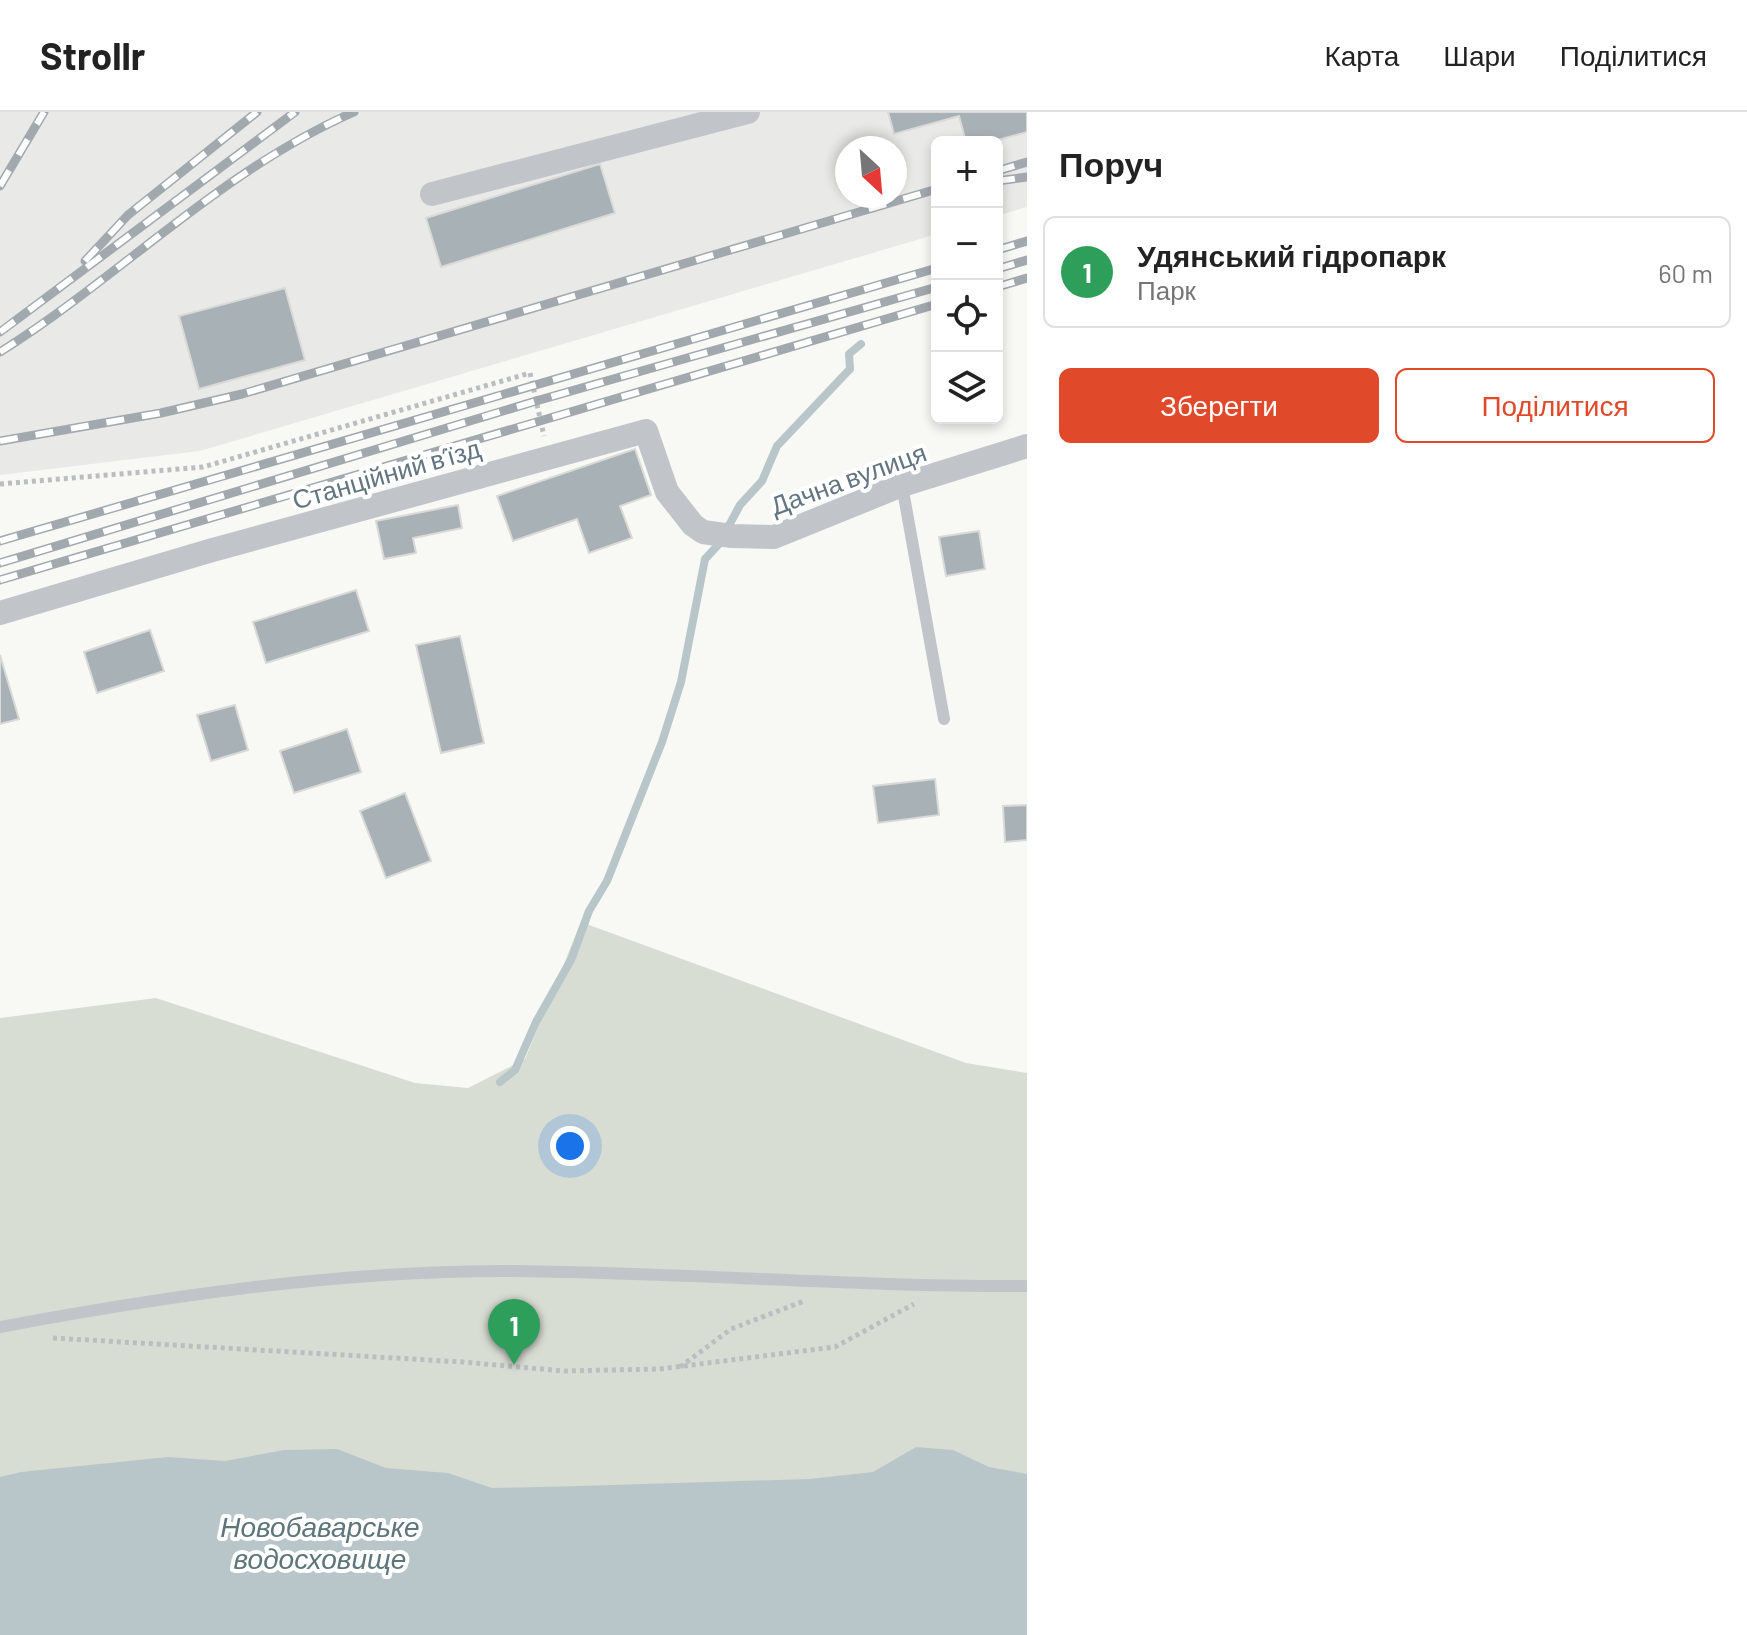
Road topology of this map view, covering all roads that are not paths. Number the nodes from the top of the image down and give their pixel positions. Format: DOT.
graph roads {
  1 [pos="748,112"];
  2 [pos="432,194"];
  3 [pos="1027,446"];
  4 [pos="902,485"];
  5 [pos="732,536"];
  6 [pos="0,613"];
  7 [pos="944,719"];
  8 [pos="1027,1286"];
  9 [pos="0,1327"];
  1 -- 2 [label="street"];
  3 -- 4 [label="street, Дачна вулиця"];
  4 -- 5 [label="street, Дачна вулиця"];
  4 -- 7 [label="lane"];
  5 -- 6 [label="street, Станційний в’їзд"];
  8 -- 9 [label="lane"];
}
